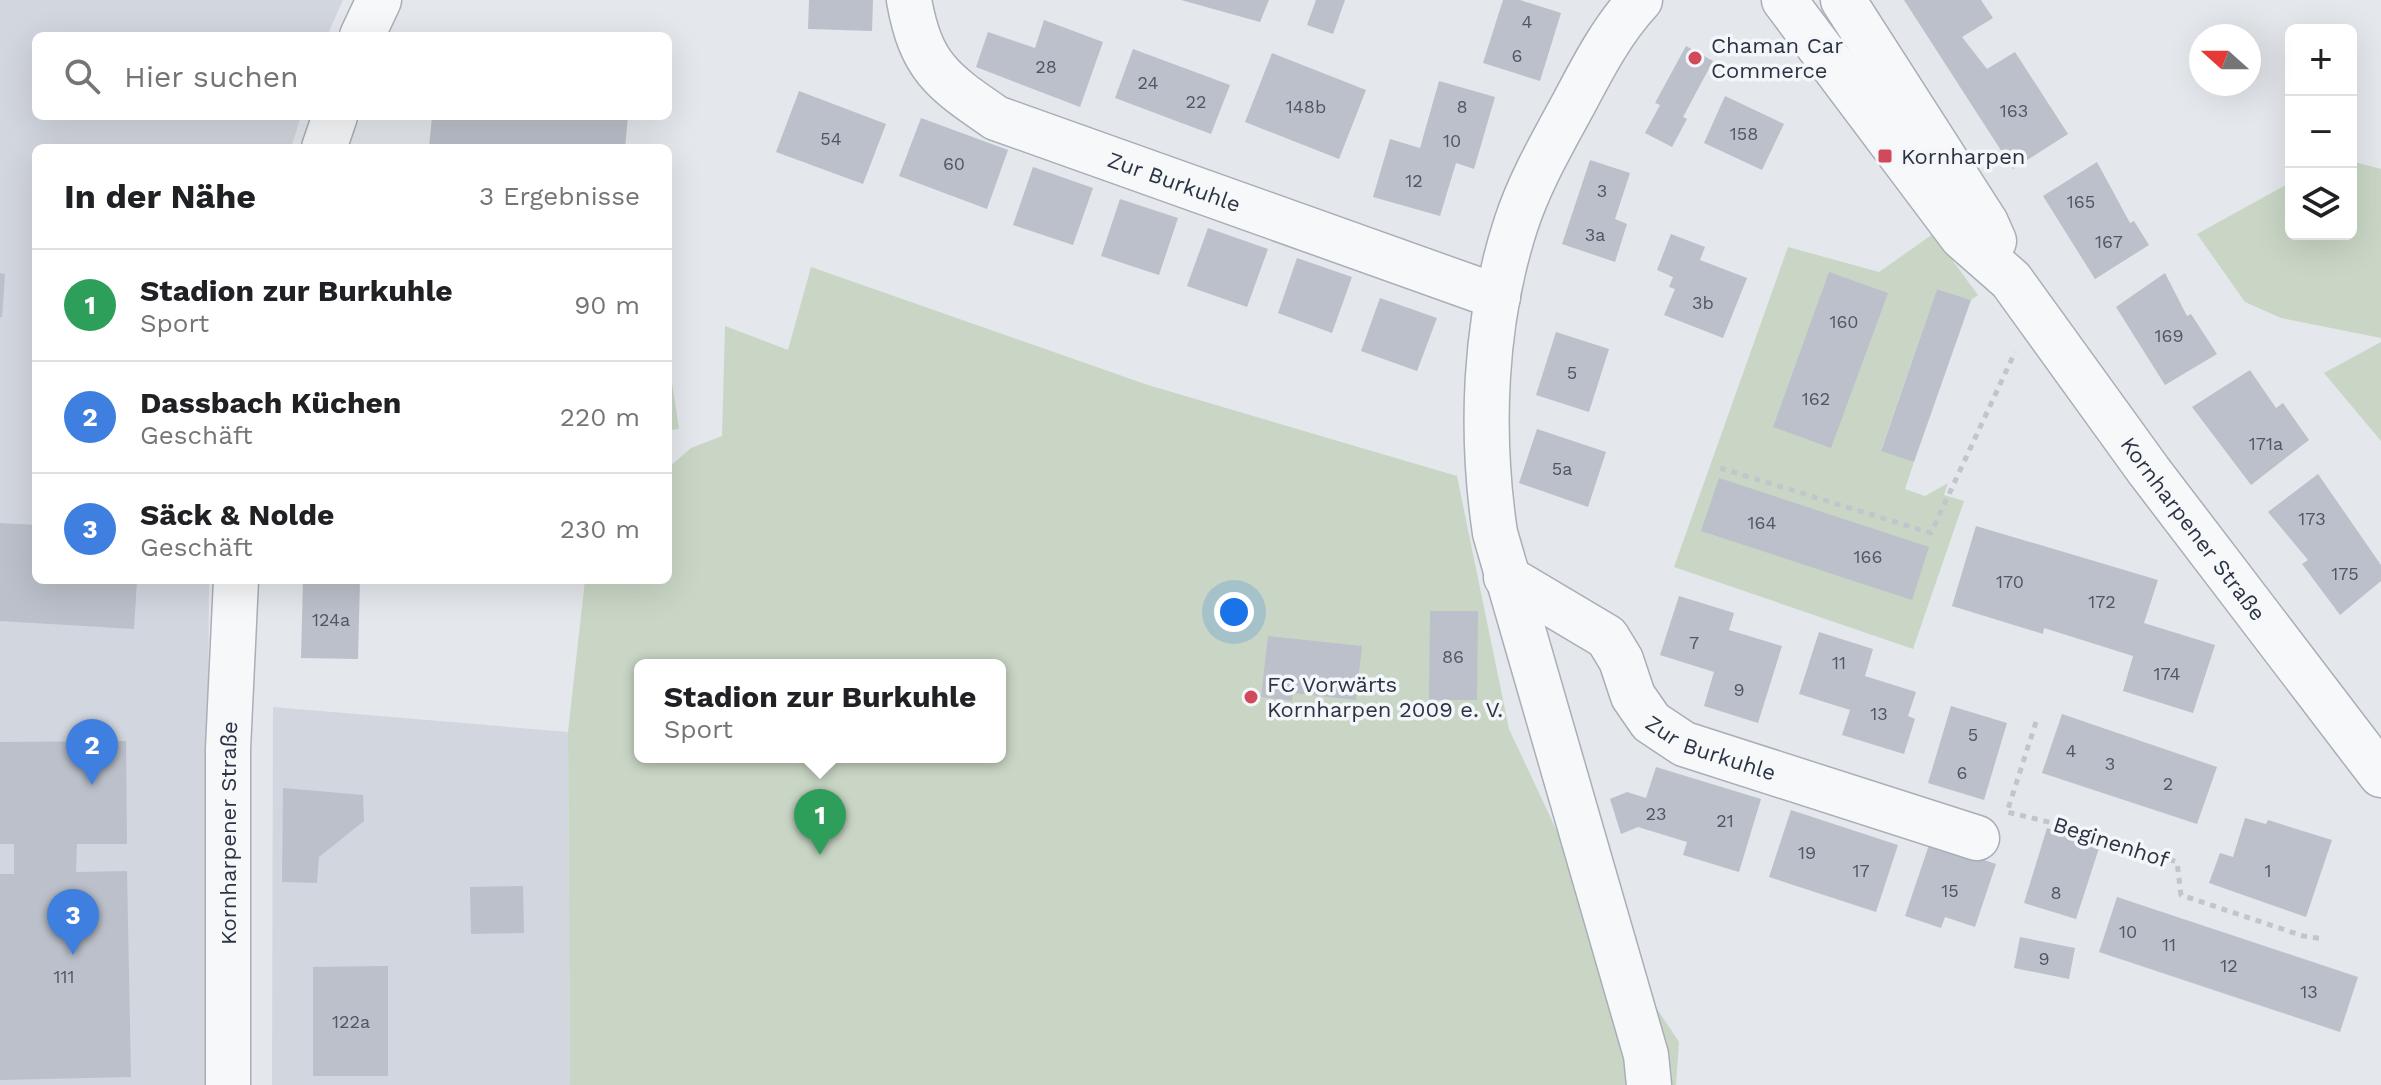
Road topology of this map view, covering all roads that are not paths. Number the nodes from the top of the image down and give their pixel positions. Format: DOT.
graph roads {
  1 [pos="379,0"];
  2 [pos="909,0"];
  3 [pos="1640,0"];
  4 [pos="1784,0"];
  5 [pos="1849,9"];
  6 [pos="364,32"];
  7 [pos="1817,46"];
  8 [pos="1880,57"];
  9 [pos="1845,84"];
  10 [pos="334,120"];
  11 [pos="1905,130"];
  12 [pos="325,144"];
  13 [pos="1498,297"];
  14 [pos="1506,577"];
  15 [pos="236,584"];
  16 [pos="2381,775"];
  17 [pos="1977,838"];
  18 [pos="228,1085"];
  19 [pos="1649,1085"];
  1 -- 6 [label="street"];
  2 -- 13 [label="street, Zur Burkuhle"];
  3 -- 13 [label="street"];
  4 -- 7 [label="street, Kornharpener Straße"];
  5 -- 7 [label="street"];
  5 -- 8 [label="street, Kornharpener Straße"];
  7 -- 9 [label="street, Kornharpener Straße"];
  8 -- 9 [label="street"];
  8 -- 11 [label="street, Kornharpener Straße"];
  9 -- 11 [label="street, Kornharpener Straße"];
  10 -- 12 [label="street"];
  11 -- 16 [label="street, Kornharpener Straße"];
  13 -- 14 [label="street"];
  14 -- 17 [label="street, Zur Burkuhle"];
  14 -- 19 [label="street"];
  15 -- 18 [label="street, Kornharpener Straße"];
}
